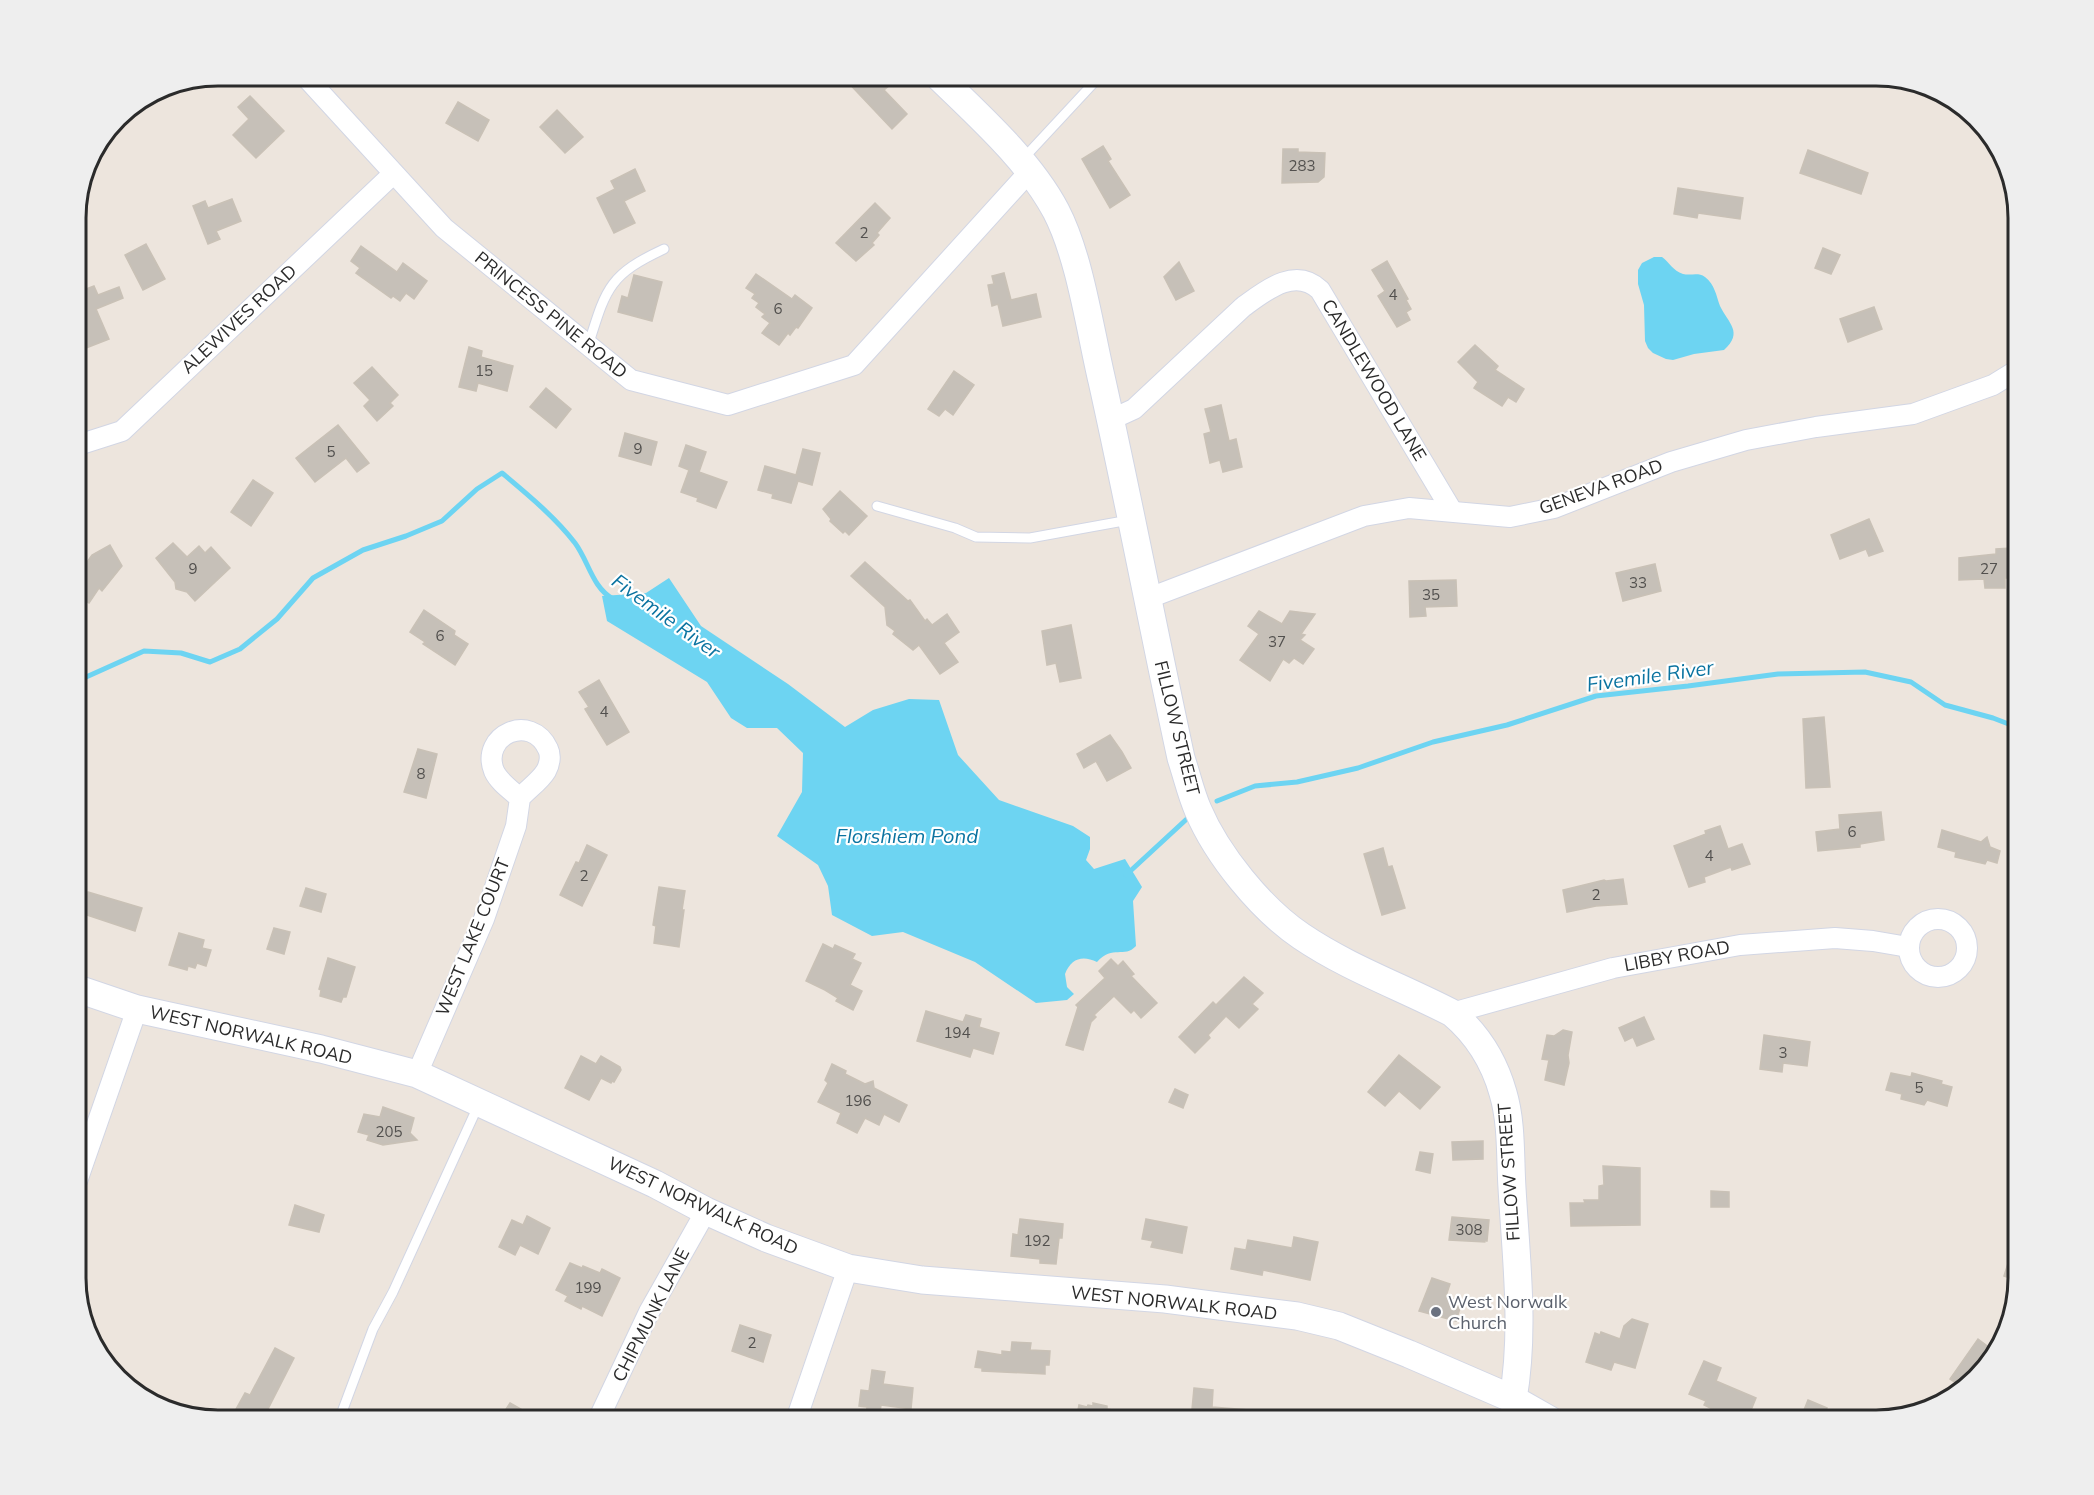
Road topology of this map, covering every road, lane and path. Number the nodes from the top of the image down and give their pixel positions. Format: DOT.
graph roads {
  1 [pos="1092,85"];
  2 [pos="314,86"];
  3 [pos="947,86"];
  4 [pos="1025,167"];
  5 [pos="393,174"];
  6 [pos="664,249"];
  7 [pos="588,346"];
  8 [pos="2008,376"];
  9 [pos="1110,420"];
  10 [pos="86,443"];
  11 [pos="877,506"];
  12 [pos="1452,511"];
  13 [pos="1132,519"];
  14 [pos="1149,598"];
  15 [pos="520,798"];
  16 [pos="1908,947"];
  17 [pos="86,992"];
  18 [pos="137,1009"];
  19 [pos="1452,1013"];
  20 [pos="417,1074"];
  21 [pos="479,1104"];
  22 [pos="86,1155"];
  23 [pos="706,1211"];
  24 [pos="848,1268"];
  25 [pos="1513,1399"];
  26 [pos="343,1410"];
  27 [pos="602,1410"];
  28 [pos="799,1410"];
  29 [pos="1532,1410"];
  1 -- 4 [label="lane"];
  2 -- 5 [label="street, PRINCESS PINE ROAD"];
  3 -- 4 [label="main road, FILLOW STREET"];
  4 -- 7 [label="street, PRINCESS PINE ROAD"];
  4 -- 9 [label="main road, FILLOW STREET"];
  5 -- 7 [label="street, PRINCESS PINE ROAD"];
  5 -- 10 [label="street, ALEWIVES ROAD"];
  6 -- 7 [label="lane"];
  8 -- 12 [label="street, GENEVA ROAD"];
  9 -- 12 [label="street, CANDLEWOOD LANE"];
  9 -- 13 [label="main road, FILLOW STREET"];
  11 -- 13 [label="lane"];
  12 -- 14 [label="street, GENEVA ROAD"];
  13 -- 14 [label="main road, FILLOW STREET"];
  14 -- 19 [label="main road, FILLOW STREET"];
  15 -- 20 [label="street, WEST LAKE COURT"];
  16 -- 19 [label="street, LIBBY ROAD"];
  17 -- 18 [label="main road, WEST NORWALK ROAD"];
  18 -- 20 [label="main road, WEST NORWALK ROAD"];
  18 -- 22 [label="street"];
  19 -- 25 [label="main road, FILLOW STREET"];
  20 -- 21 [label="main road, WEST NORWALK ROAD"];
  21 -- 23 [label="main road, WEST NORWALK ROAD"];
  21 -- 26 [label="lane"];
  23 -- 24 [label="main road, WEST NORWALK ROAD"];
  23 -- 27 [label="street, CHIPMUNK LANE"];
  24 -- 25 [label="main road, WEST NORWALK ROAD"];
  24 -- 28 [label="street"];
  25 -- 29 [label="main road, WEST NORWALK ROAD"];
}
